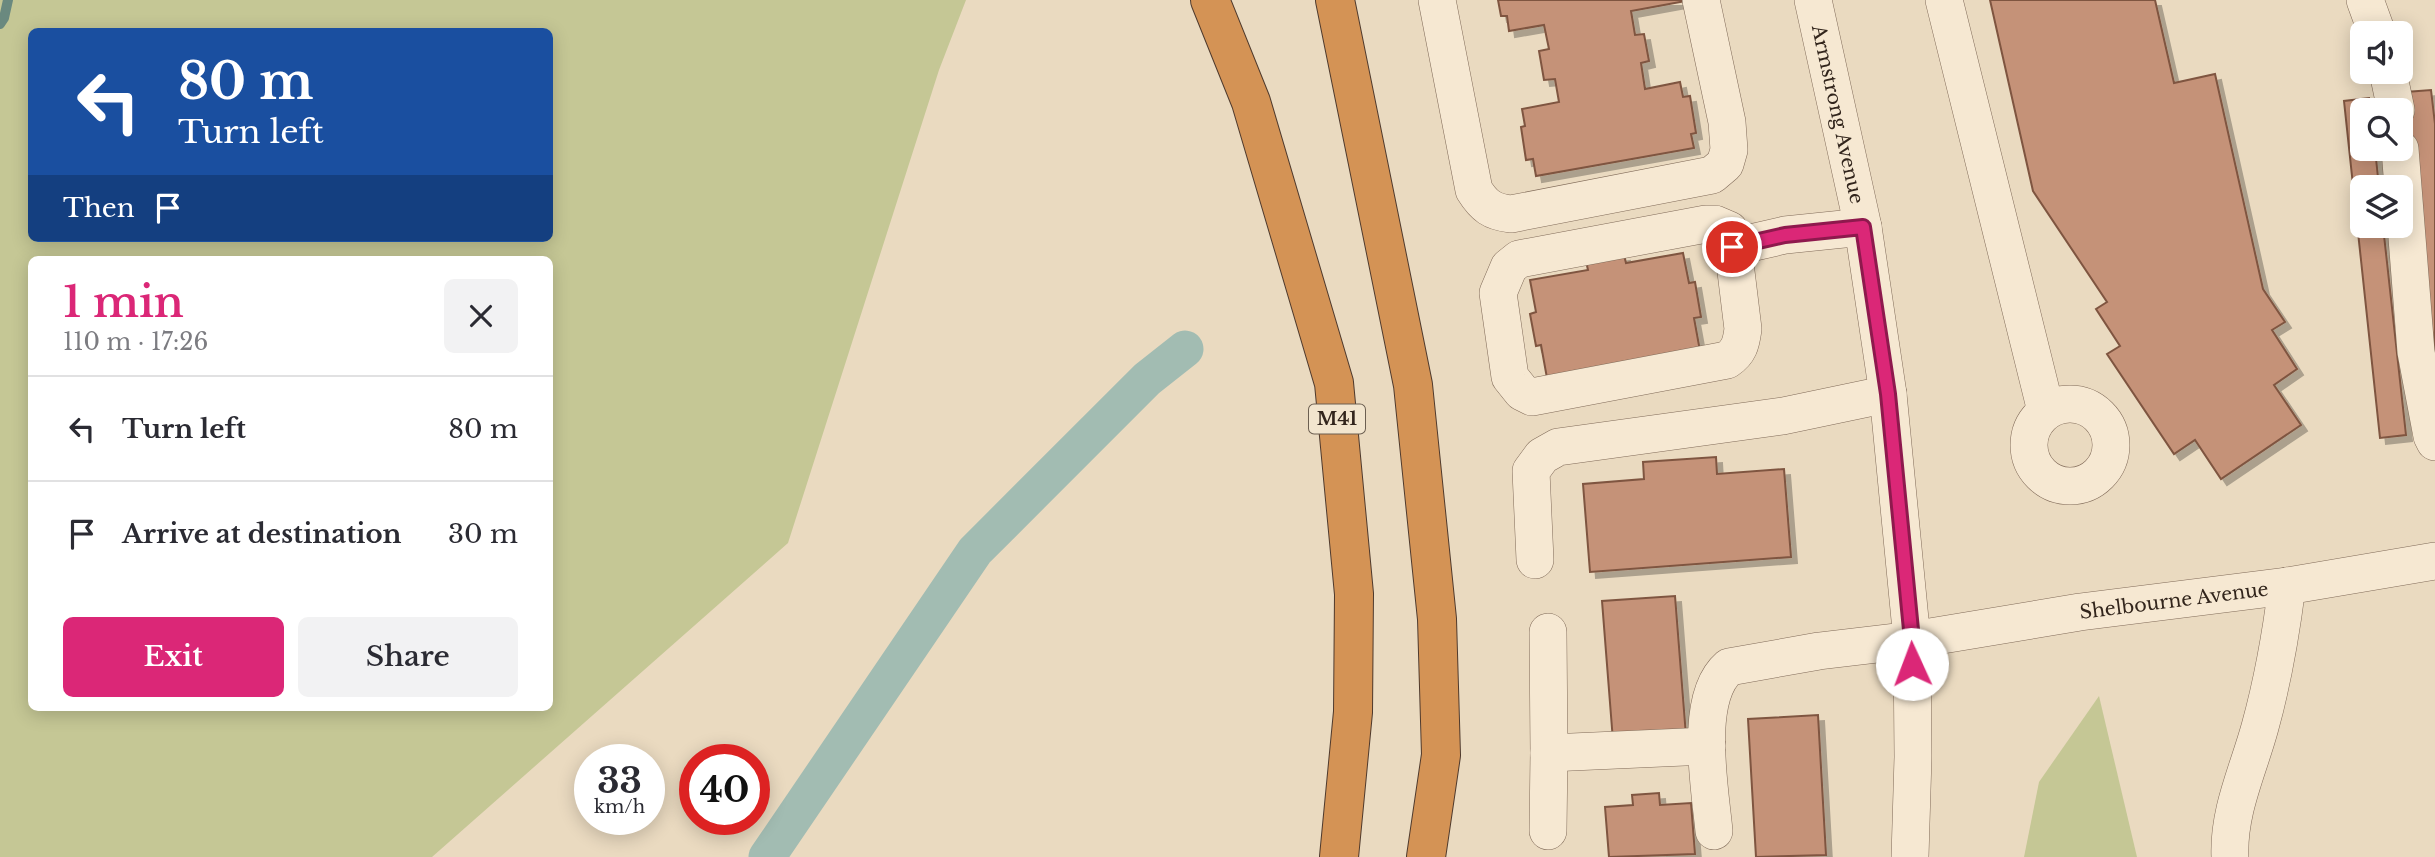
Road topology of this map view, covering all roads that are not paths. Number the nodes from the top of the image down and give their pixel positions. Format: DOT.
graph roads {
  1 [pos="1210,0"];
  2 [pos="1335,0"];
  3 [pos="1437,0"];
  4 [pos="1701,0"];
  5 [pos="1813,0"];
  6 [pos="1944,0"];
  7 [pos="2365,0"];
  8 [pos="2373,21"];
  9 [pos="2401,161"];
  10 [pos="1863,227"];
  11 [pos="1732,247"];
  12 [pos="1888,394"];
  13 [pos="2046,411"];
  14 [pos="2435,442"];
  15 [pos="1535,560"];
  16 [pos="2435,561"];
  17 [pos="2287,586"];
  18 [pos="1548,632"];
  19 [pos="1912,640"];
  20 [pos="1707,746"];
  21 [pos="1549,753"];
  22 [pos="1548,831"];
  23 [pos="1714,831"];
  24 [pos="1339,857"];
  25 [pos="1426,857"];
  26 [pos="1910,857"];
  27 [pos="2230,857"];
  1 -- 24 [label="highway, M41"];
  2 -- 25 [label="highway"];
  3 -- 4 [label="street"];
  5 -- 10 [label="street, Armstrong Avenue"];
  6 -- 13 [label="street"];
  7 -- 8 [label="street"];
  9 -- 14 [label="street"];
  10 -- 11 [label="street"];
  10 -- 12 [label="street, Armstrong Avenue"];
  11 -- 11 [label="street"];
  12 -- 15 [label="street"];
  12 -- 19 [label="street, Armstrong Avenue"];
  16 -- 17 [label="street, Shelbourne Avenue"];
  17 -- 19 [label="street, Shelbourne Avenue"];
  17 -- 27 [label="street"];
  18 -- 21 [label="street"];
  19 -- 20 [label="street, Shelbourne Avenue"];
  19 -- 26 [label="street, Armstrong Avenue"];
  20 -- 21 [label="street"];
  20 -- 23 [label="street, Shelbourne Avenue"];
  21 -- 22 [label="street"];
}
